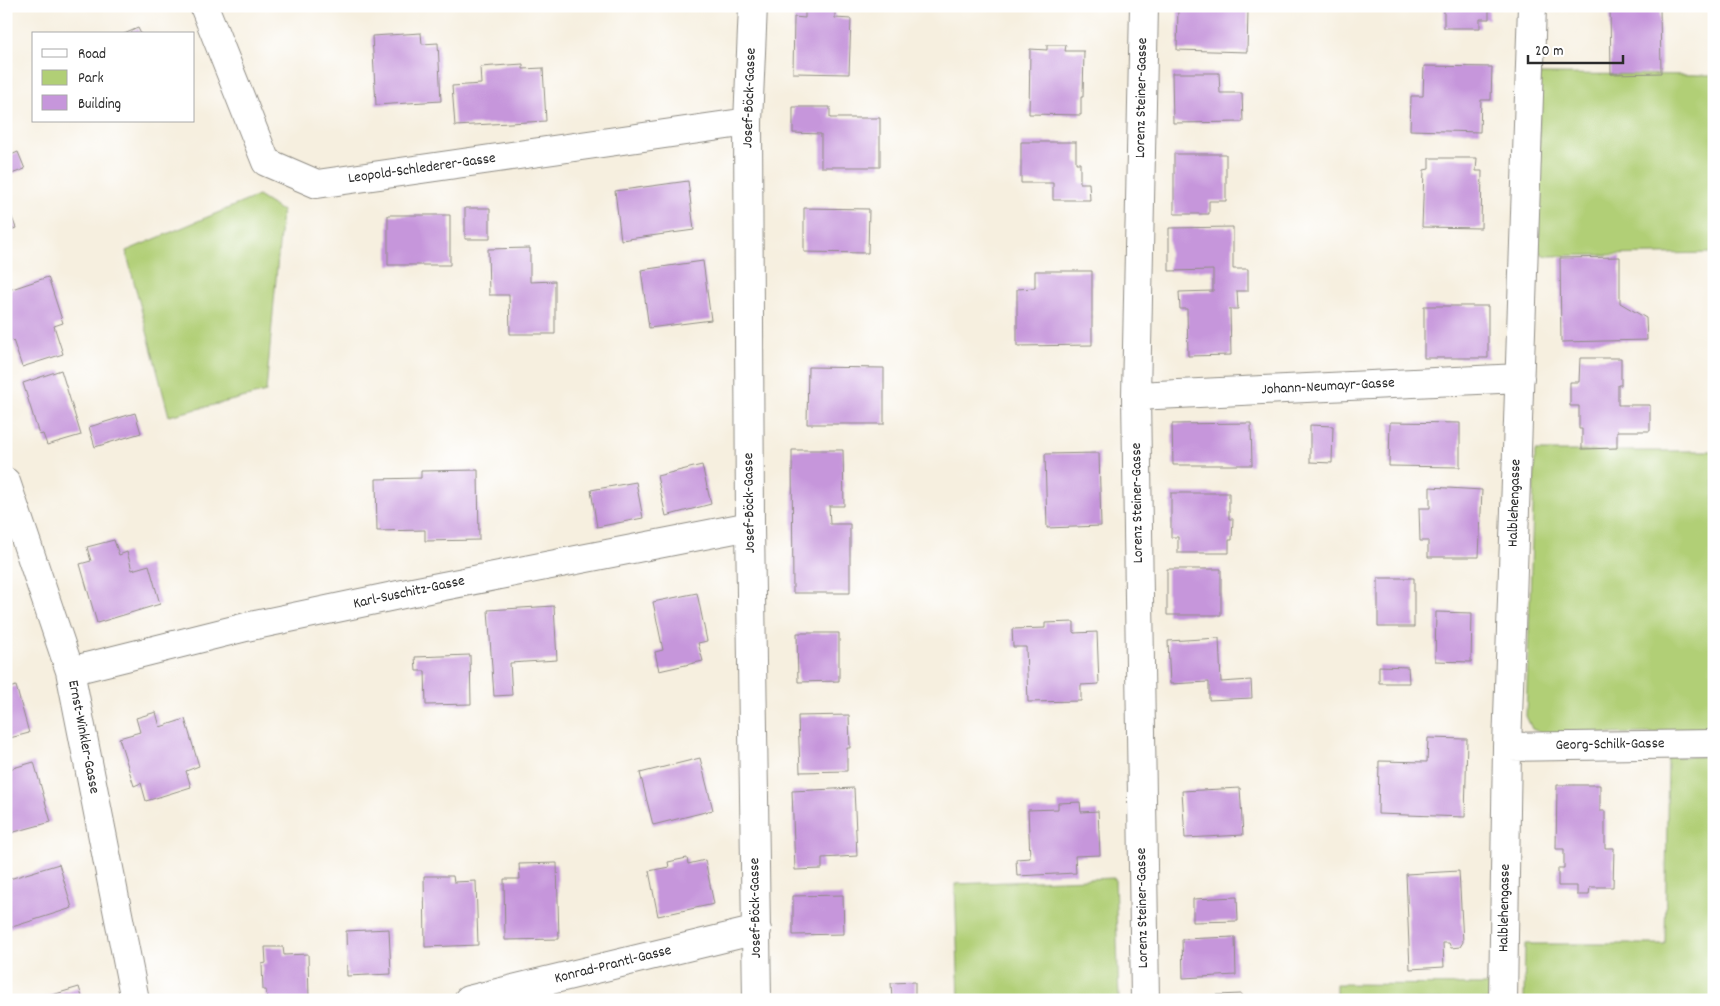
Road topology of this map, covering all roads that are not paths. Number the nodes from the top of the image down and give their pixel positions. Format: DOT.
graph roads {
  1 [pos="204,6"];
  2 [pos="753,6"];
  3 [pos="1144,6"];
  4 [pos="1532,6"];
  5 [pos="748,122"];
  6 [pos="1520,378"];
  7 [pos="1136,396"];
  8 [pos="6,482"];
  9 [pos="750,526"];
  10 [pos="70,671"];
  11 [pos="1714,744"];
  12 [pos="1507,747"];
  13 [pos="757,930"];
  14 [pos="134,1000"];
  15 [pos="468,1000"];
  16 [pos="757,1000"];
  17 [pos="1145,1000"];
  18 [pos="1504,1000"];
  1 -- 5 [label="street, Leopold-Schlederer-Gasse"];
  2 -- 5 [label="street, Josef-Böck-Gasse"];
  3 -- 7 [label="street, Lorenz Steiner-Gasse"];
  4 -- 6 [label="street, Halblehengasse"];
  5 -- 9 [label="street, Josef-Böck-Gasse"];
  6 -- 7 [label="street, Johann-Neumayr-Gasse"];
  6 -- 12 [label="street, Halblehengasse"];
  7 -- 17 [label="street, Lorenz Steiner-Gasse"];
  8 -- 10 [label="street, Ernst-Winkler-Gasse"];
  9 -- 10 [label="street, Karl-Suschitz-Gasse"];
  9 -- 13 [label="street, Josef-Böck-Gasse"];
  10 -- 14 [label="street, Ernst-Winkler-Gasse"];
  11 -- 12 [label="street, Georg-Schilk-Gasse"];
  12 -- 18 [label="street, Halblehengasse"];
  13 -- 15 [label="street, Konrad-Prantl-Gasse"];
  13 -- 16 [label="street, Josef-Böck-Gasse"];
}
